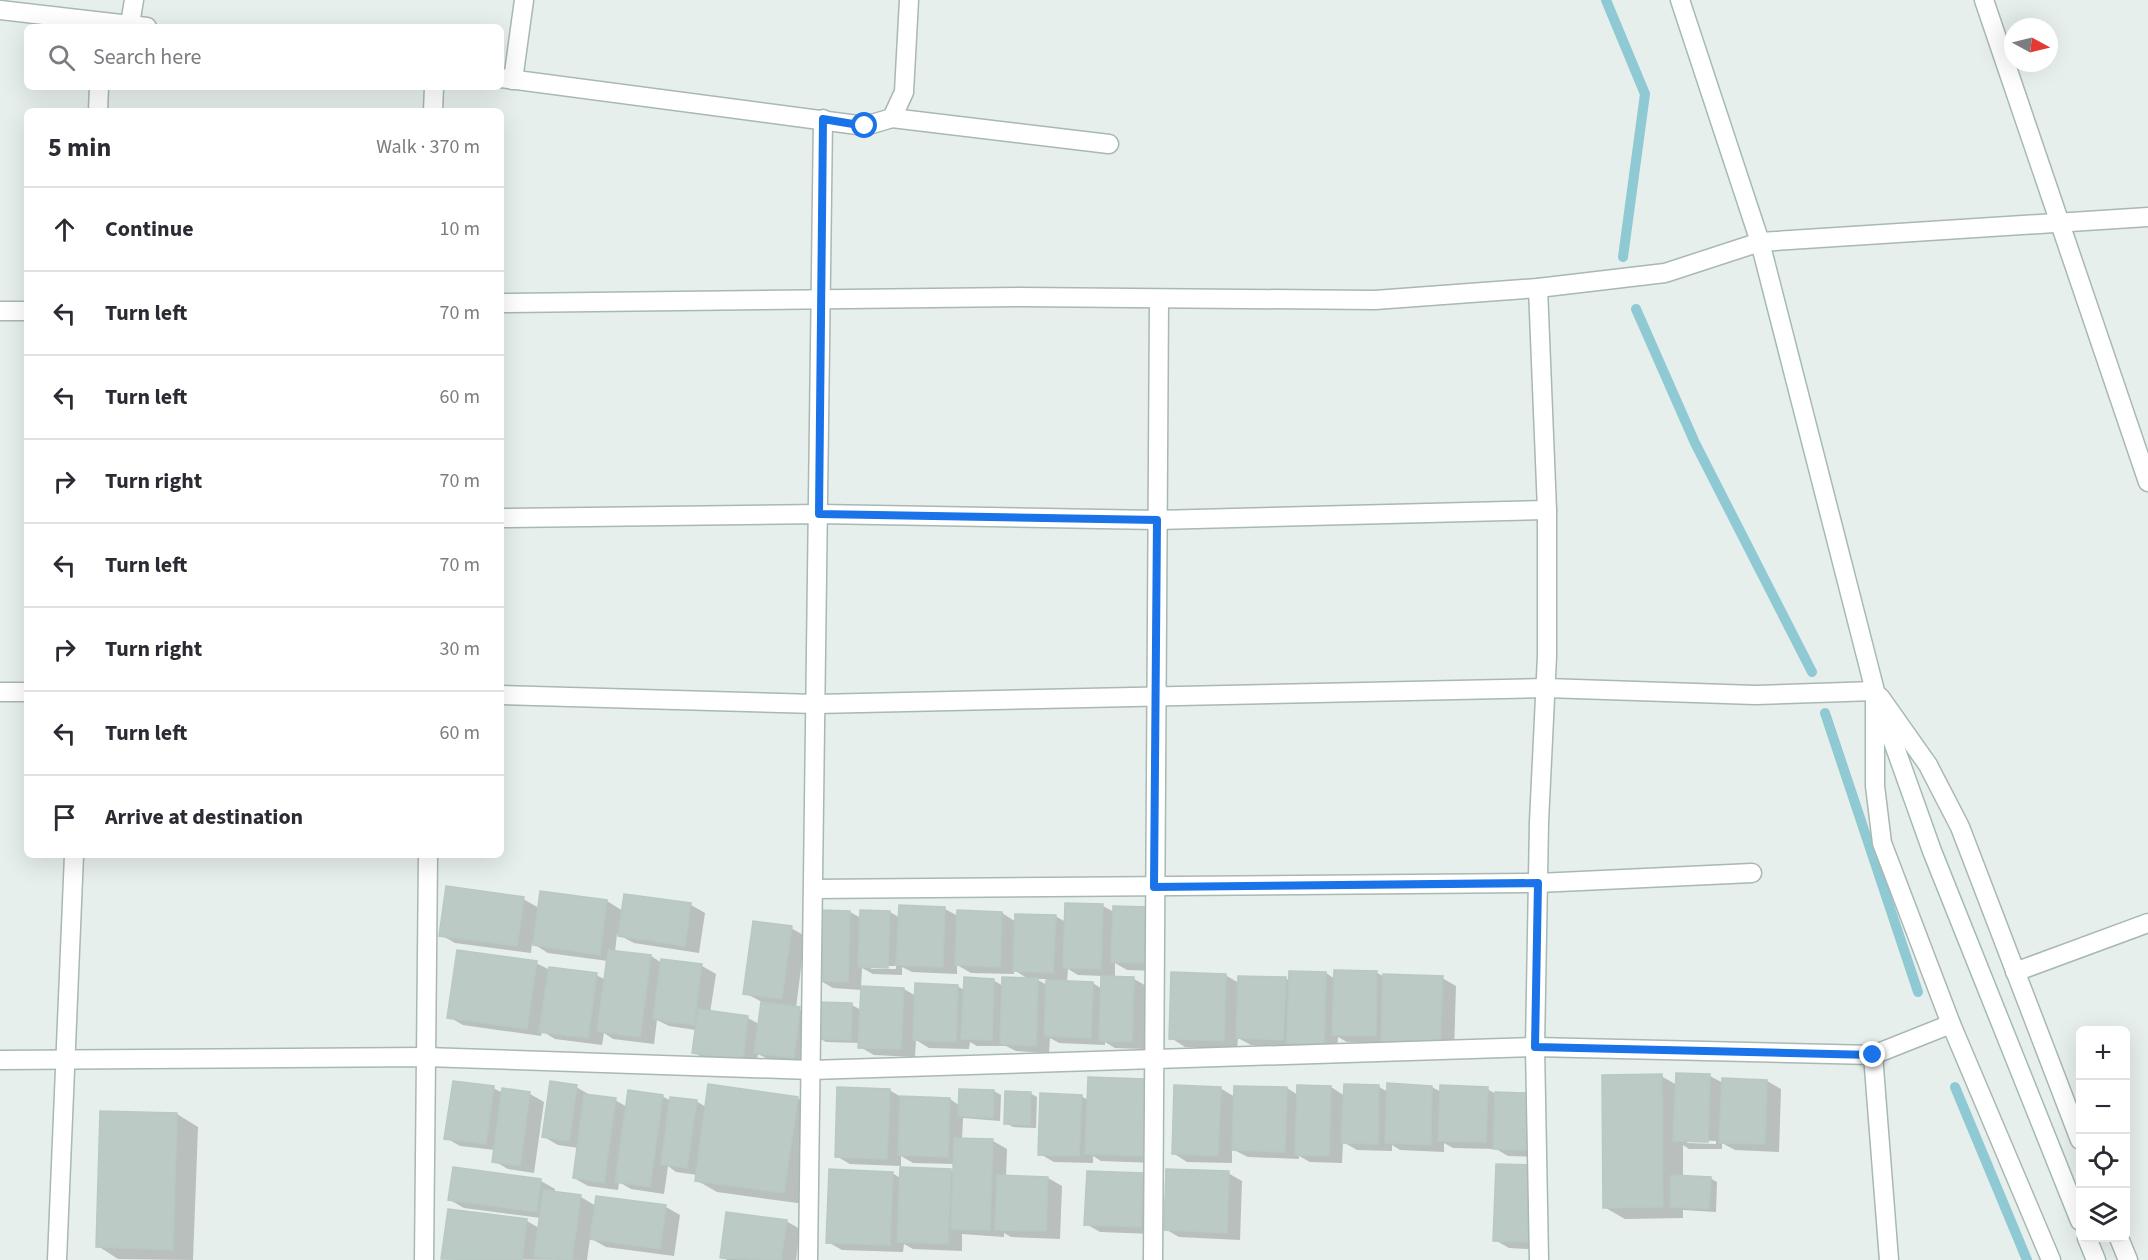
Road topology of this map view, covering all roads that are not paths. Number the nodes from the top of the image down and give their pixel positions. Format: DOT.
graph roads {
  1 [pos="134,0"];
  2 [pos="524,0"];
  3 [pos="909,0"];
  4 [pos="1680,0"];
  5 [pos="1984,0"];
  6 [pos="0,10"];
  7 [pos="102,24"];
  8 [pos="139,24"];
  9 [pos="507,79"];
  10 [pos="99,90"];
  11 [pos="434,90"];
  12 [pos="98,108"];
  13 [pos="433,108"];
  14 [pos="892,118"];
  15 [pos="823,119"];
  16 [pos="1109,144"];
  17 [pos="2148,218"];
  18 [pos="2061,223"];
  19 [pos="1760,242"];
  20 [pos="1538,288"];
  21 [pos="1159,298"];
  22 [pos="822,300"];
  23 [pos="504,303"];
  24 [pos="0,311"];
  25 [pos="24,311"];
  26 [pos="2148,482"];
  27 [pos="1547,510"];
  28 [pos="819,514"];
  29 [pos="504,518"];
  30 [pos="1157,520"];
  31 [pos="1546,688"];
  32 [pos="1875,691"];
  33 [pos="0,692"];
  34 [pos="24,692"];
  35 [pos="504,695"];
  36 [pos="1155,697"];
  37 [pos="816,704"];
  38 [pos="74,858"];
  39 [pos="428,858"];
  40 [pos="1752,873"];
  41 [pos="1538,883"];
  42 [pos="1154,887"];
  43 [pos="814,889"];
  44 [pos="2148,923"];
  45 [pos="2015,972"];
  46 [pos="1951,1024"];
  47 [pos="1535,1047"];
  48 [pos="1873,1055"];
  49 [pos="425,1057"];
  50 [pos="1153,1058"];
  51 [pos="67,1059"];
  52 [pos="0,1060"];
  53 [pos="811,1070"];
  54 [pos="2078,1134"];
  55 [pos="2076,1211"];
  56 [pos="2089,1242"];
  57 [pos="2121,1242"];
  58 [pos="57,1260"];
  59 [pos="424,1260"];
  60 [pos="808,1260"];
  61 [pos="1153,1260"];
  62 [pos="1539,1260"];
  63 [pos="1889,1260"];
  64 [pos="2051,1260"];
  65 [pos="2096,1260"];
  66 [pos="2128,1260"];
  1 -- 8 [label="street"];
  2 -- 9 [label="street"];
  3 -- 14 [label="street"];
  4 -- 19 [label="street"];
  5 -- 18 [label="street"];
  6 -- 7 [label="street"];
  9 -- 15 [label="street"];
  10 -- 12 [label="street"];
  11 -- 13 [label="street"];
  14 -- 15 [label="street"];
  14 -- 16 [label="street"];
  15 -- 22 [label="street"];
  17 -- 18 [label="street"];
  18 -- 19 [label="street"];
  18 -- 26 [label="street"];
  19 -- 20 [label="street"];
  19 -- 32 [label="street"];
  20 -- 21 [label="street"];
  20 -- 27 [label="street"];
  21 -- 22 [label="street"];
  21 -- 30 [label="street"];
  22 -- 23 [label="street"];
  22 -- 28 [label="street"];
  24 -- 25 [label="street"];
  27 -- 30 [label="street"];
  27 -- 31 [label="street"];
  28 -- 29 [label="street"];
  28 -- 30 [label="street"];
  28 -- 37 [label="street"];
  30 -- 36 [label="street"];
  31 -- 32 [label="street"];
  31 -- 36 [label="street"];
  31 -- 41 [label="street"];
  32 -- 45 [label="street"];
  32 -- 46 [label="street"];
  32 -- 55 [label="street"];
  33 -- 34 [label="street"];
  35 -- 37 [label="street"];
  36 -- 37 [label="street"];
  36 -- 42 [label="street"];
  37 -- 43 [label="street"];
  38 -- 51 [label="street"];
  39 -- 49 [label="street"];
  40 -- 41 [label="street"];
  41 -- 42 [label="street"];
  41 -- 47 [label="street"];
  42 -- 43 [label="street"];
  42 -- 50 [label="street"];
  43 -- 53 [label="street"];
  44 -- 45 [label="street"];
  45 -- 54 [label="street"];
  46 -- 48 [label="street"];
  46 -- 64 [label="street"];
  47 -- 48 [label="street"];
  47 -- 50 [label="street"];
  47 -- 62 [label="street"];
  48 -- 63 [label="street"];
  49 -- 51 [label="street"];
  49 -- 53 [label="street"];
  49 -- 59 [label="street"];
  50 -- 53 [label="street"];
  50 -- 61 [label="street"];
  51 -- 52 [label="street"];
  51 -- 58 [label="street"];
  53 -- 60 [label="street"];
  56 -- 65 [label="street"];
  57 -- 66 [label="street"];
}
